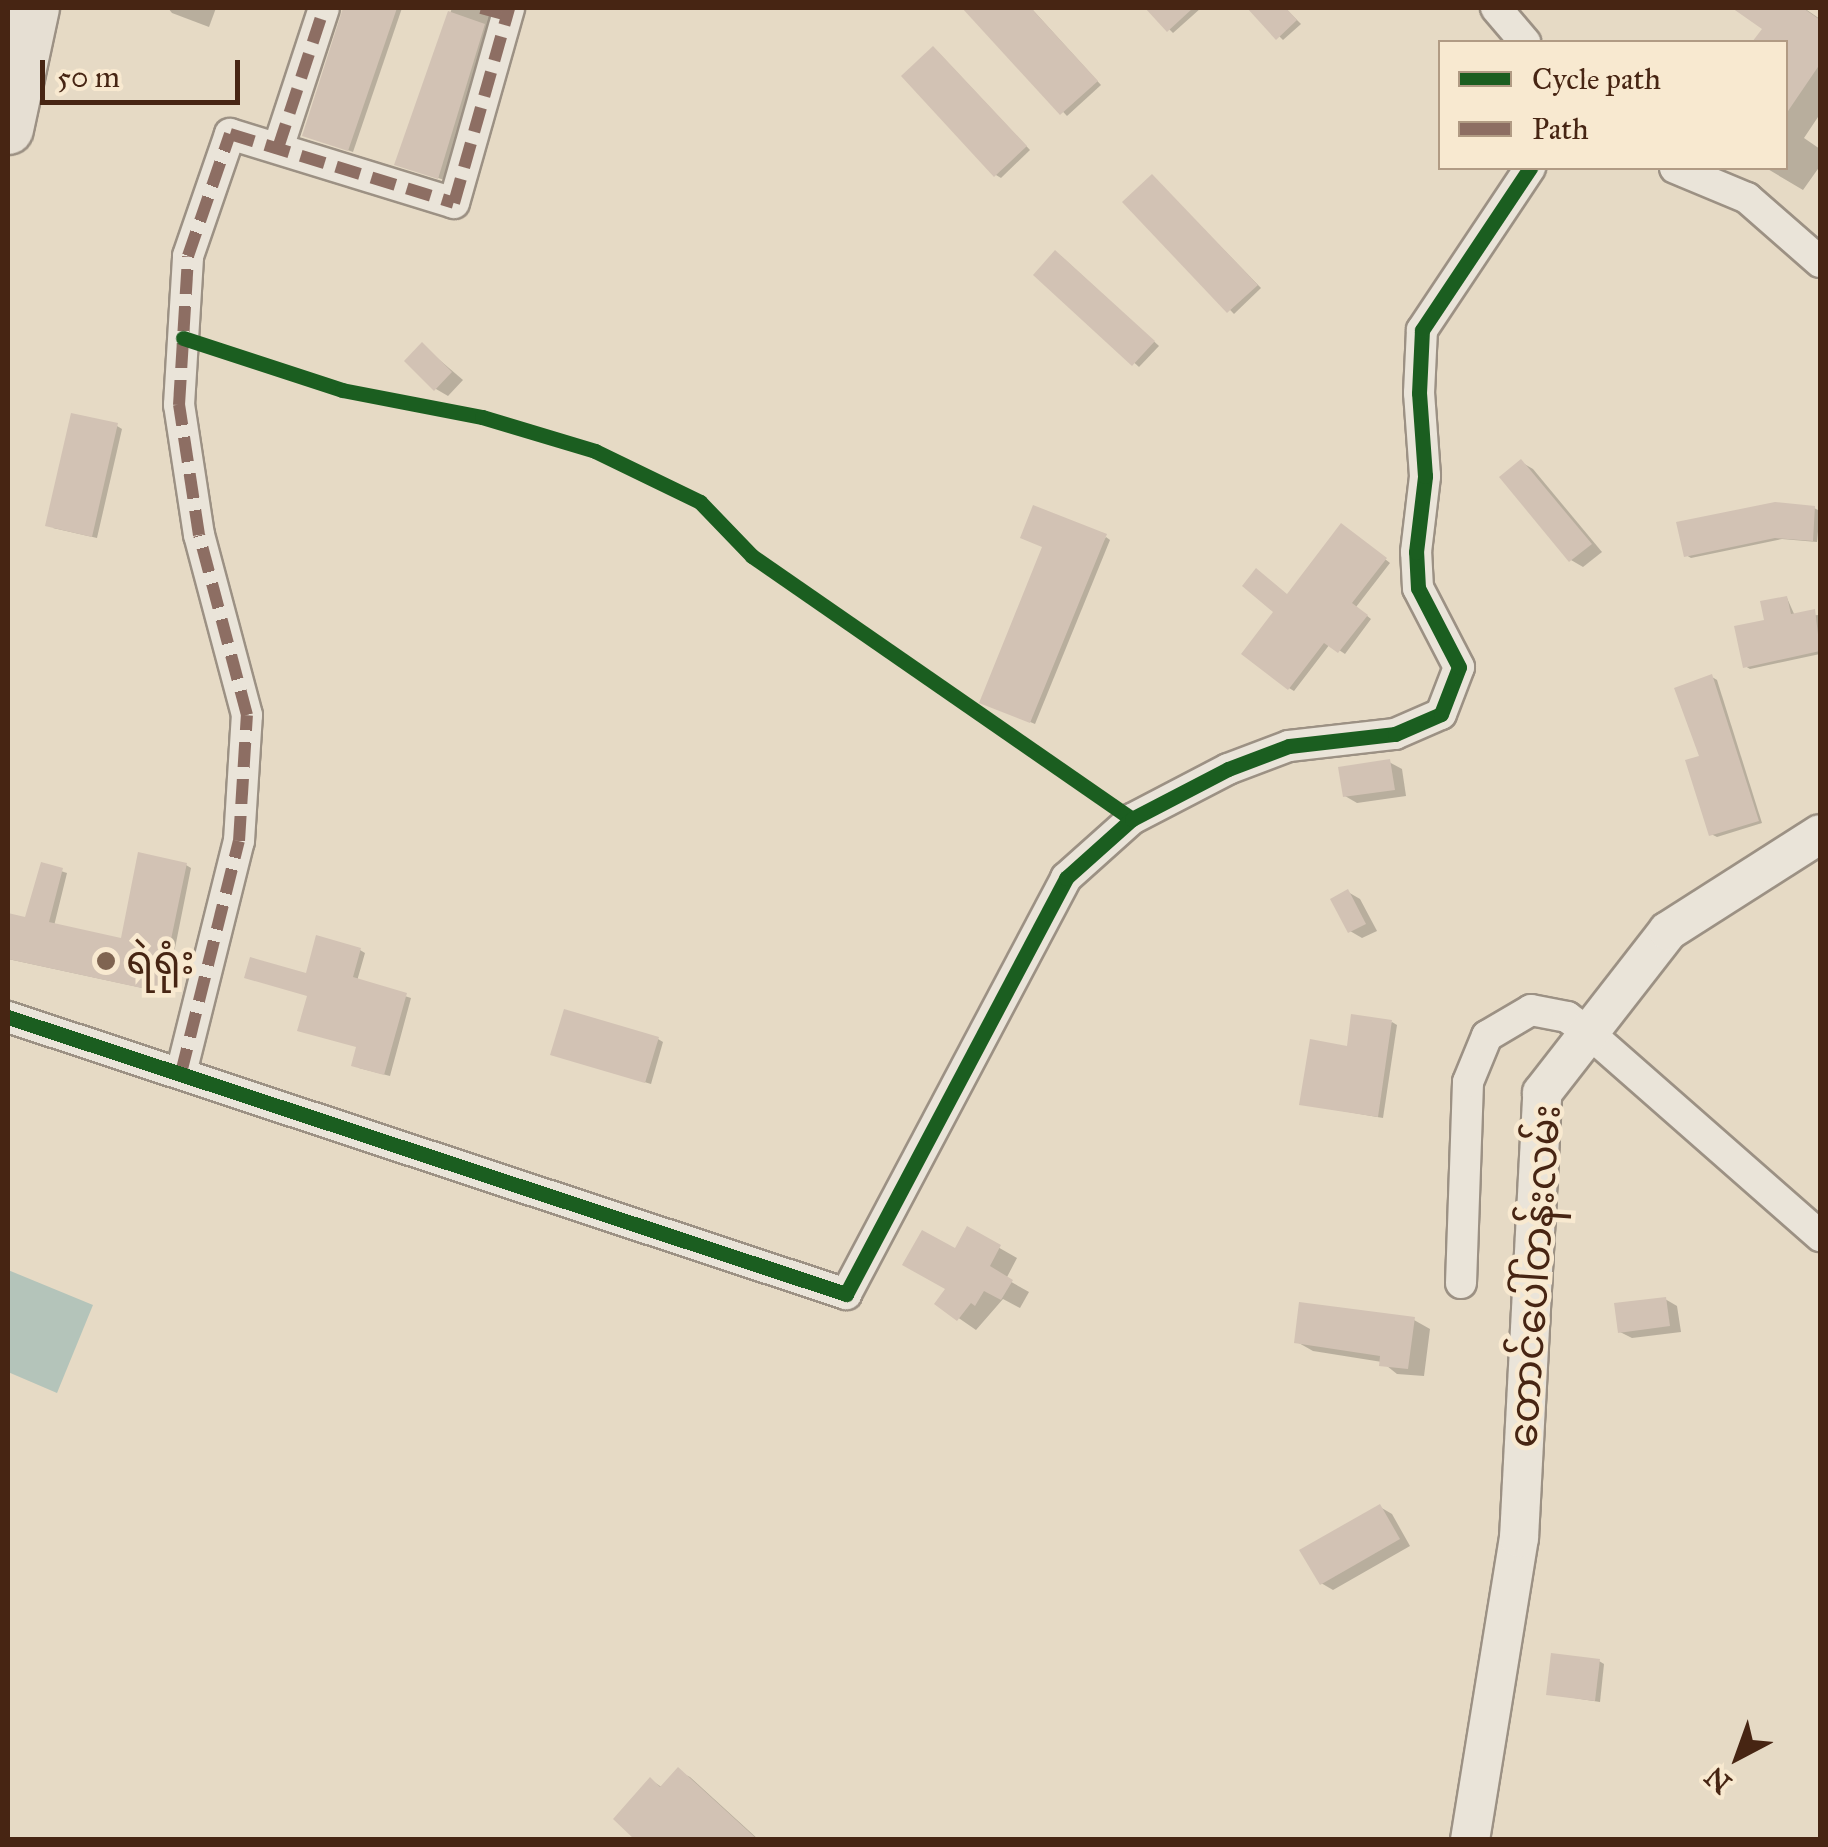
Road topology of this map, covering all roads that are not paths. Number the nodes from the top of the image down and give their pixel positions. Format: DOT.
graph roads {
  1 [pos="34,8"];
  2 [pos="324,8"];
  3 [pos="1496,8"];
  4 [pos="499,10"];
  5 [pos="1522,40"];
  6 [pos="8,129"];
  7 [pos="278,148"];
  8 [pos="1529,170"];
  9 [pos="1680,170"];
  10 [pos="1820,262"];
  11 [pos="1820,834"];
  12 [pos="8,1017"];
  13 [pos="1589,1033"];
  14 [pos="180,1073"];
  15 [pos="1820,1236"];
  16 [pos="1461,1283"];
  17 [pos="1470,1840"];
  1 -- 6 [label="highway"];
  2 -- 7 [label="street"];
  3 -- 5 [label="street"];
  4 -- 7 [label="street"];
  7 -- 14 [label="street"];
  8 -- 14 [label="street"];
  9 -- 10 [label="street"];
  11 -- 13 [label="street, တောင်ပေါ်တန်းလမ်း"];
  12 -- 14 [label="street"];
  13 -- 15 [label="street"];
  13 -- 16 [label="street"];
  13 -- 17 [label="street, တောင်ပေါ်တန်းလမ်း"];
}
